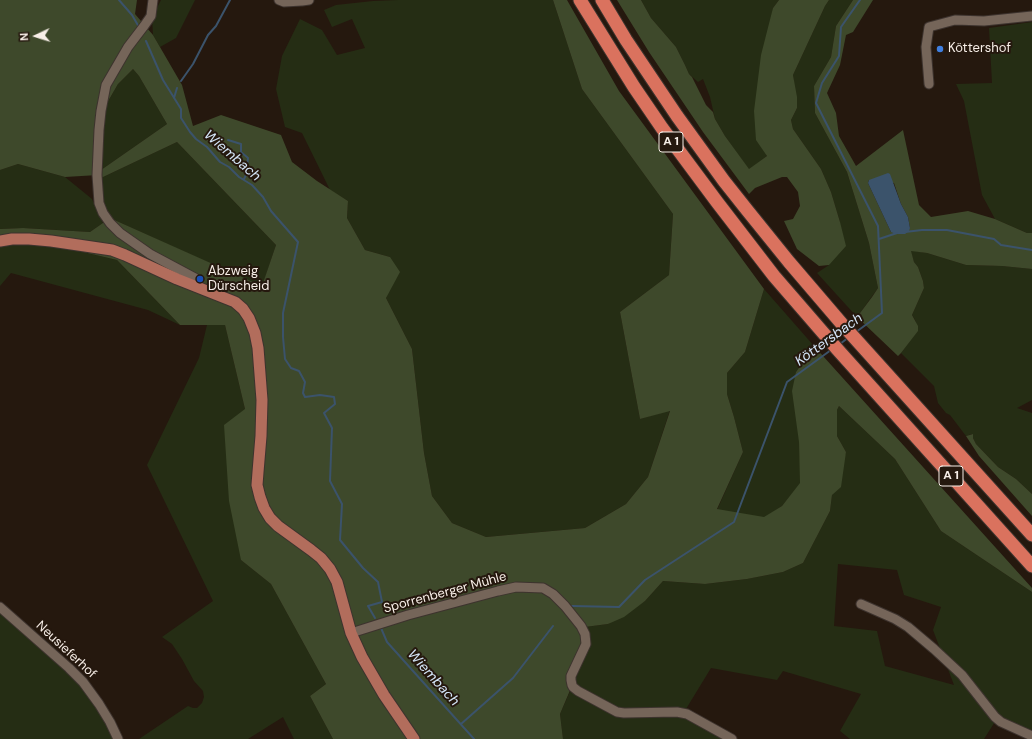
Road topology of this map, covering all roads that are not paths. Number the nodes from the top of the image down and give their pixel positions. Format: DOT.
graph roads {
  1 [pos="153,0"];
  2 [pos="279,0"];
  3 [pos="309,0"];
  4 [pos="580,0"];
  5 [pos="602,0"];
  6 [pos="1032,16"];
  7 [pos="929,84"];
  8 [pos="0,241"];
  9 [pos="196,287"];
  10 [pos="1032,535"];
  11 [pos="1032,566"];
  12 [pos="861,604"];
  13 [pos="0,607"];
  14 [pos="351,633"];
  15 [pos="1032,736"];
  16 [pos="118,739"];
  17 [pos="414,739"];
  18 [pos="732,739"];
  1 -- 9 [label="street"];
  2 -- 3 [label="street"];
  4 -- 11 [label="highway, A 1"];
  5 -- 10 [label="highway, A 1"];
  6 -- 7 [label="street"];
  8 -- 9 [label="main road"];
  9 -- 14 [label="main road"];
  12 -- 15 [label="street"];
  13 -- 16 [label="street, Neusieferhof"];
  14 -- 17 [label="main road"];
  14 -- 18 [label="street, Sporrenberger Mühle"];
}
